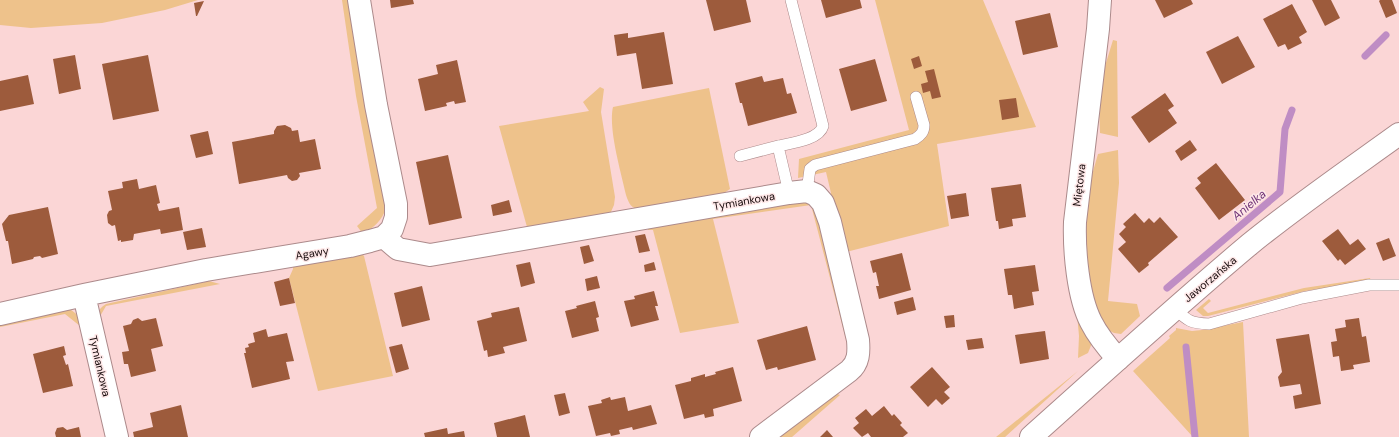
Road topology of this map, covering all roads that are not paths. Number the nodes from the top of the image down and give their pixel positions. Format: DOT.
graph roads {
  1 [pos="359,0"];
  2 [pos="791,0"];
  3 [pos="1100,0"];
  4 [pos="916,97"];
  5 [pos="1399,134"];
  6 [pos="778,146"];
  7 [pos="740,156"];
  8 [pos="798,192"];
  9 [pos="384,237"];
  10 [pos="1399,285"];
  11 [pos="84,295"];
  12 [pos="1174,309"];
  13 [pos="0,314"];
  14 [pos="1118,359"];
  15 [pos="117,437"];
  16 [pos="762,437"];
  17 [pos="1032,437"];
  1 -- 9 [label="street"];
  2 -- 6 [label="lane"];
  3 -- 14 [label="street, Miętowa"];
  4 -- 8 [label="lane"];
  5 -- 12 [label="street, Jaworzańska"];
  6 -- 7 [label="lane"];
  6 -- 8 [label="lane"];
  8 -- 9 [label="street, Tymiankowa"];
  8 -- 16 [label="street"];
  9 -- 11 [label="street, Agawy"];
  10 -- 12 [label="lane"];
  11 -- 13 [label="street, Agawy"];
  11 -- 15 [label="street, Tymiankowa"];
  12 -- 14 [label="street, Jaworzańska"];
  14 -- 17 [label="street, Jaworzańska"];
}
